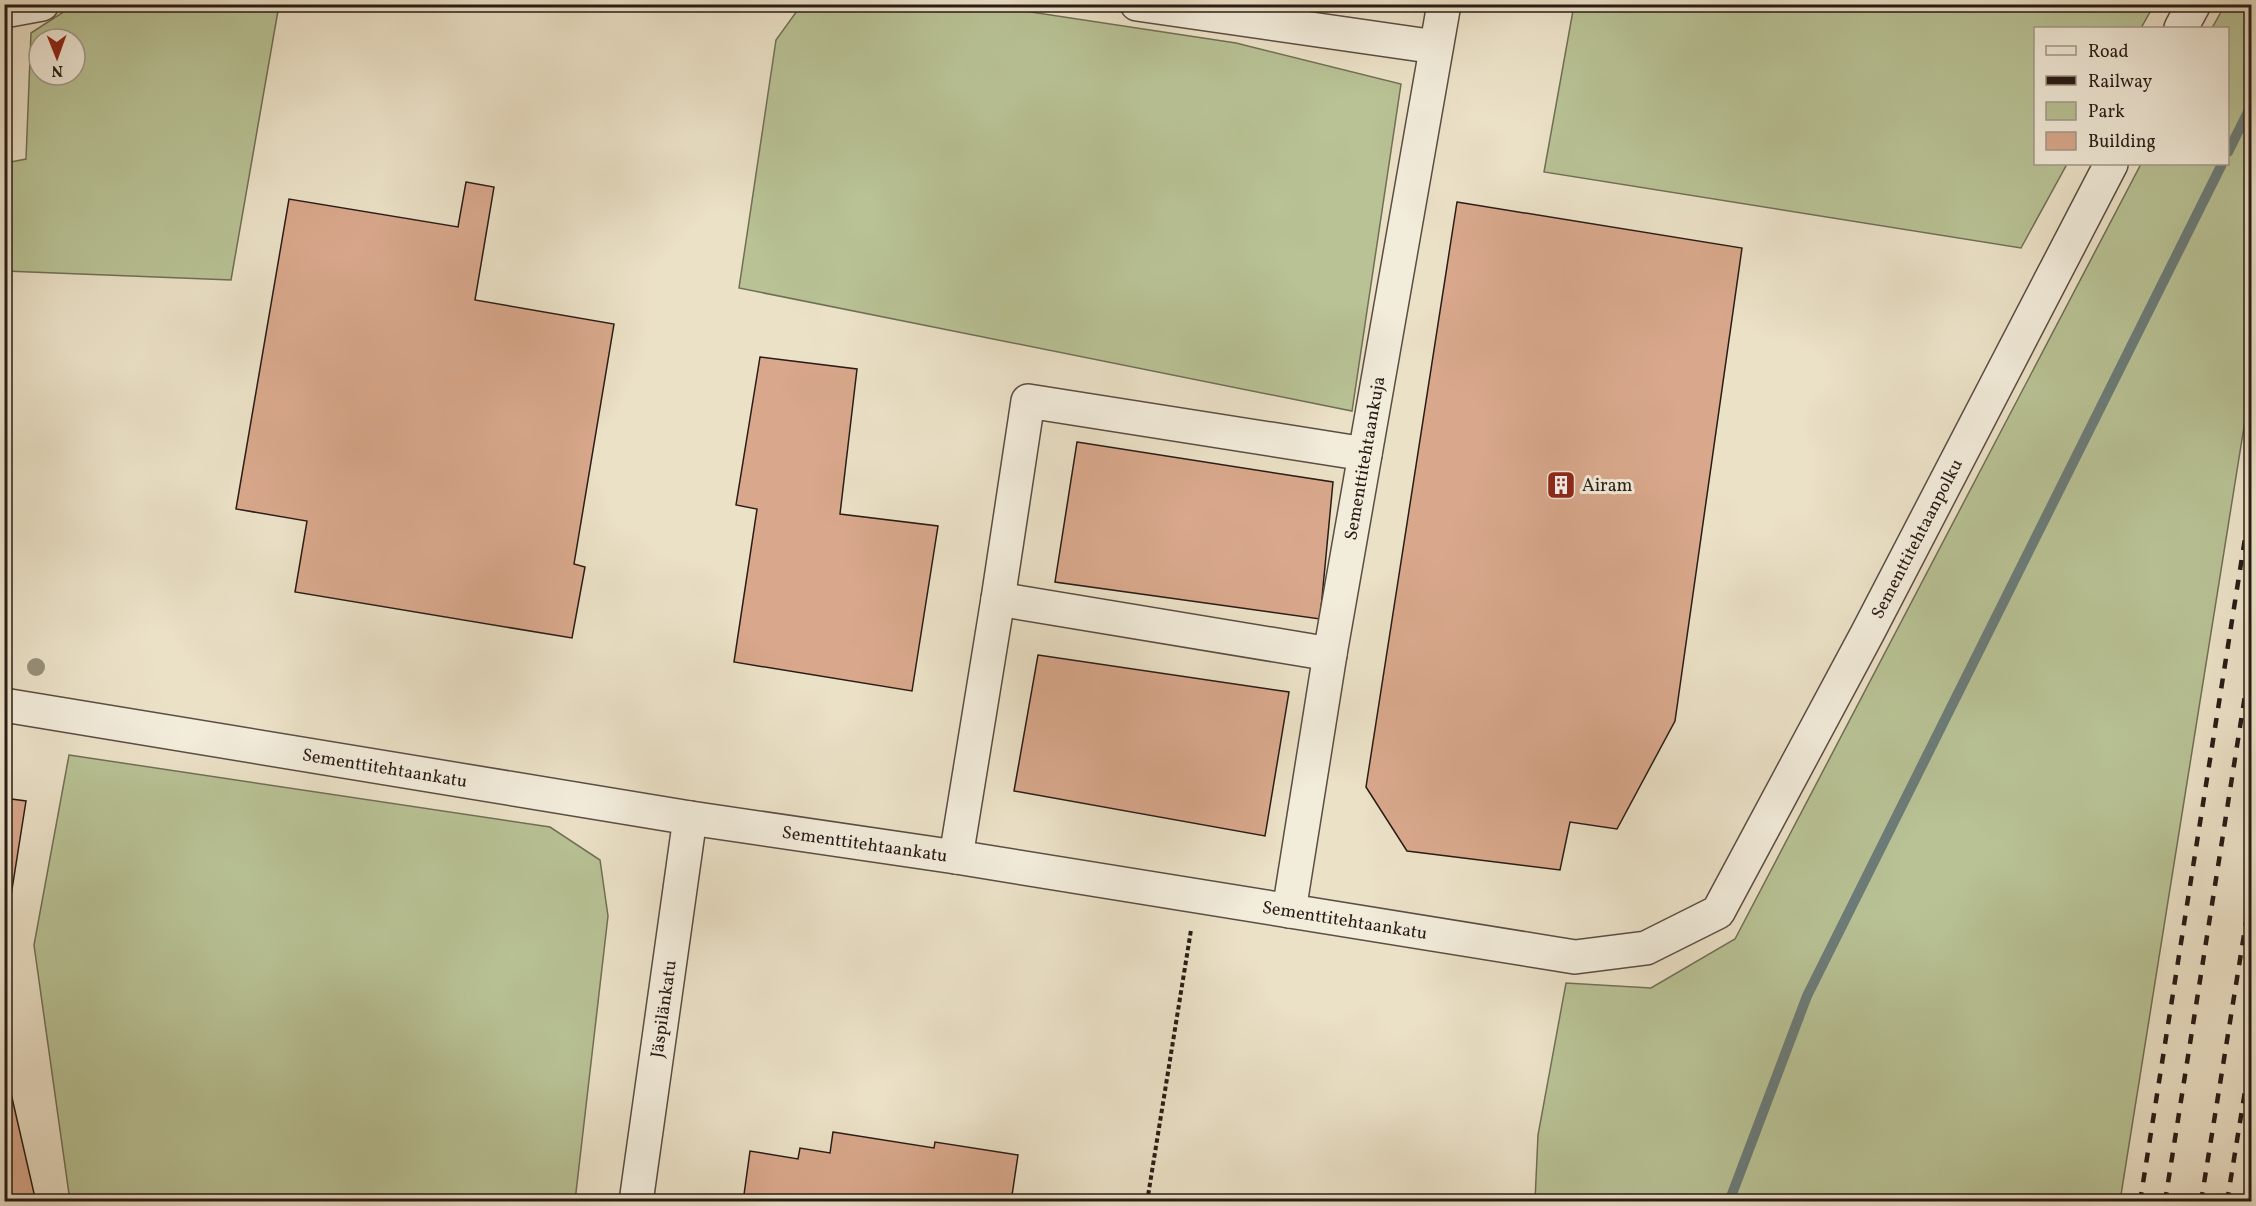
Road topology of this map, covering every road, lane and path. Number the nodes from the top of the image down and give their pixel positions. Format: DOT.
graph roads {
  1 [pos="42,4"];
  2 [pos="1137,4"];
  3 [pos="1444,4"];
  4 [pos="2194,4"];
  5 [pos="4,11"];
  6 [pos="2182,27"];
  7 [pos="1436,47"];
  8 [pos="2110,165"];
  9 [pos="1365,454"];
  10 [pos="998,600"];
  11 [pos="1330,654"];
  12 [pos="4,705"];
  13 [pos="690,818"];
  14 [pos="956,857"];
  15 [pos="1196,896"];
  16 [pos="1289,911"];
  17 [pos="1718,912"];
  18 [pos="636,1202"];
  19 [pos="1147,1202"];
  1 -- 5 [label="street"];
  2 -- 7 [label="street"];
  3 -- 7 [label="street, Sementtitehtaankuja"];
  4 -- 6 [label="street"];
  7 -- 9 [label="street, Sementtitehtaankuja"];
  8 -- 17 [label="street, Sementtitehtaanpolku"];
  9 -- 10 [label="street"];
  9 -- 11 [label="street, Sementtitehtaankuja"];
  10 -- 11 [label="street"];
  10 -- 14 [label="street"];
  11 -- 16 [label="street, Sementtitehtaankuja"];
  12 -- 13 [label="street, Sementtitehtaankatu"];
  13 -- 14 [label="street, Sementtitehtaankatu"];
  13 -- 18 [label="street, Jäspilänkatu"];
  14 -- 15 [label="street, Sementtitehtaankatu"];
  15 -- 16 [label="street, Sementtitehtaankatu"];
  15 -- 19 [label="path"];
  16 -- 17 [label="street, Sementtitehtaankatu"];
}
